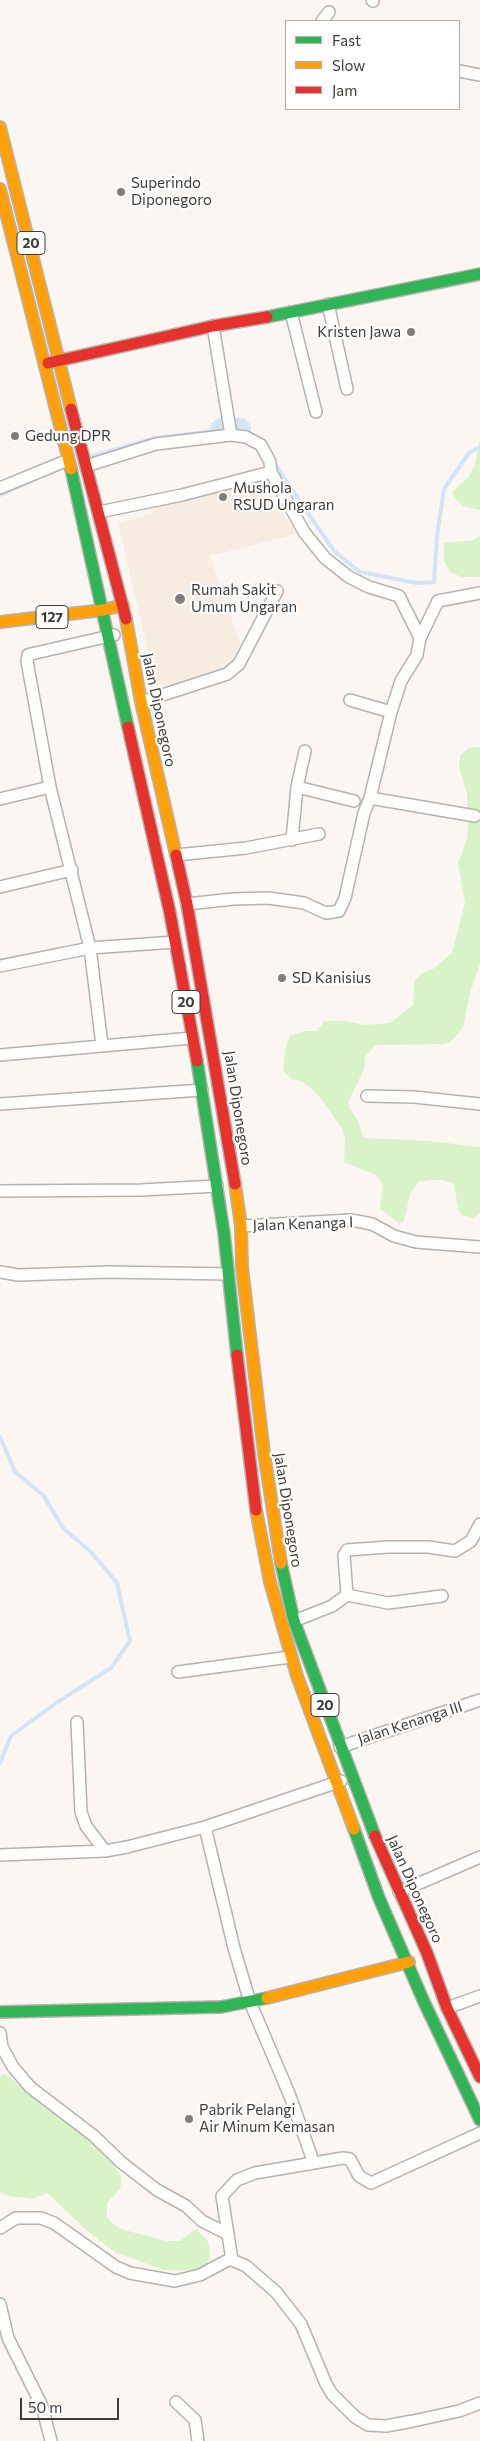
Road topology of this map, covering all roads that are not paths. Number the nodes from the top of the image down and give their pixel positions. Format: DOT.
graph roads {
  1 [pos="460,71"];
  2 [pos="480,75"];
  3 [pos="0,127"];
  4 [pos="2,145"];
  5 [pos="0,189"];
  6 [pos="480,274"];
  7 [pos="328,304"];
  8 [pos="291,312"];
  9 [pos="213,326"];
  10 [pos="59,360"];
  11 [pos="45,364"];
  12 [pos="347,389"];
  13 [pos="316,412"];
  14 [pos="231,435"];
  15 [pos="78,437"];
  16 [pos="63,440"];
  17 [pos="68,462"];
  18 [pos="85,464"];
  19 [pos="271,472"];
  20 [pos="0,488"];
  21 [pos="99,512"];
  22 [pos="277,590"];
  23 [pos="480,594"];
  24 [pos="123,605"];
  25 [pos="103,610"];
  26 [pos="0,622"];
  27 [pos="128,632"];
  28 [pos="108,637"];
  29 [pos="420,638"];
  30 [pos="350,700"];
  31 [pos="141,702"];
  32 [pos="391,712"];
  33 [pos="305,751"];
  34 [pos="50,788"];
  35 [pos="297,788"];
  36 [pos="370,798"];
  37 [pos="0,799"];
  38 [pos="354,801"];
  39 [pos="476,816"];
  40 [pos="319,834"];
  41 [pos="292,840"];
  42 [pos="176,855"];
  43 [pos="72,870"];
  44 [pos="0,887"];
  45 [pos="187,904"];
  46 [pos="175,942"];
  47 [pos="90,948"];
  48 [pos="0,966"];
  49 [pos="192,1038"];
  50 [pos="102,1045"];
  51 [pos="0,1055"];
  52 [pos="202,1090"];
  53 [pos="367,1096"];
  54 [pos="0,1104"];
  55 [pos="480,1104"];
  56 [pos="224,1110"];
  57 [pos="206,1113"];
  58 [pos="217,1186"];
  59 [pos="0,1191"];
  60 [pos="241,1226"];
  61 [pos="480,1247"];
  62 [pos="0,1272"];
  63 [pos="228,1274"];
  64 [pos="248,1311"];
  65 [pos="233,1315"];
  66 [pos="480,1524"];
  67 [pos="347,1595"];
  68 [pos="442,1596"];
  69 [pos="294,1620"];
  70 [pos="290,1657"];
  71 [pos="178,1672"];
  72 [pos="480,1700"];
  73 [pos="77,1722"];
  74 [pos="340,1746"];
  75 [pos="351,1776"];
  76 [pos="336,1784"];
  77 [pos="205,1828"];
  78 [pos="105,1851"];
  79 [pos="0,1855"];
  80 [pos="480,1857"];
  81 [pos="398,1892"];
  82 [pos="409,1962"];
  83 [pos="480,1996"];
  84 [pos="250,2002"];
  85 [pos="447,2008"];
  86 [pos="0,2012"];
  87 [pos="0,2033"];
  88 [pos="480,2078"];
  89 [pos="478,2113"];
  90 [pos="480,2133"];
  91 [pos="310,2164"];
  92 [pos="0,2228"];
  93 [pos="228,2234"];
  94 [pos="232,2260"];
  95 [pos="0,2304"];
  96 [pos="176,2402"];
  97 [pos="480,2403"];
  98 [pos="194,2440"];
  99 [pos="51,2441"];
  1 -- 2 [label="street"];
  3 -- 4 [label="main road, Jalan Diponegoro / 20"];
  4 -- 10 [label="main road, Jalan Diponegoro / 20"];
  5 -- 11 [label="main road, Jalan Diponegoro / 20"];
  6 -- 7 [label="main road"];
  7 -- 8 [label="main road"];
  7 -- 12 [label="street"];
  8 -- 9 [label="main road"];
  8 -- 13 [label="street"];
  9 -- 10 [label="main road"];
  9 -- 14 [label="street"];
  10 -- 11 [label="main road"];
  10 -- 15 [label="main road, Jalan Diponegoro / 20"];
  11 -- 16 [label="main road, Jalan Diponegoro / 20"];
  14 -- 18 [label="street"];
  14 -- 19 [label="street"];
  15 -- 16 [label="main road"];
  15 -- 18 [label="main road, Jalan Diponegoro / 20"];
  16 -- 17 [label="main road, Jalan Diponegoro / 20"];
  17 -- 20 [label="street"];
  17 -- 25 [label="main road, Jalan Diponegoro / 20"];
  18 -- 21 [label="main road, Jalan Diponegoro / 20"];
  19 -- 21 [label="street"];
  19 -- 29 [label="street"];
  21 -- 24 [label="main road, Jalan Diponegoro / 20"];
  22 -- 31 [label="street"];
  23 -- 29 [label="street"];
  24 -- 25 [label="main road"];
  24 -- 27 [label="main road, Jalan Diponegoro / 20"];
  25 -- 26 [label="main road, 127"];
  25 -- 28 [label="main road, Jalan Diponegoro / 20"];
  27 -- 28 [label="street"];
  27 -- 31 [label="main road, Jalan Diponegoro / 20"];
  28 -- 34 [label="street"];
  28 -- 46 [label="main road, Jalan Diponegoro / 20"];
  29 -- 32 [label="street"];
  30 -- 32 [label="street"];
  31 -- 42 [label="main road, Jalan Diponegoro / 20"];
  32 -- 36 [label="street"];
  33 -- 35 [label="street"];
  34 -- 37 [label="street"];
  34 -- 43 [label="street"];
  35 -- 38 [label="street"];
  35 -- 41 [label="street"];
  36 -- 39 [label="street"];
  36 -- 45 [label="street"];
  40 -- 41 [label="street"];
  41 -- 42 [label="street"];
  42 -- 45 [label="main road, Jalan Diponegoro / 20"];
  43 -- 44 [label="street"];
  43 -- 47 [label="street"];
  45 -- 56 [label="main road, Jalan Diponegoro / 20"];
  46 -- 47 [label="street"];
  46 -- 49 [label="main road, Jalan Diponegoro / 20"];
  47 -- 48 [label="street"];
  47 -- 50 [label="street"];
  49 -- 50 [label="street"];
  49 -- 52 [label="main road, Jalan Diponegoro / 20"];
  50 -- 51 [label="street"];
  52 -- 54 [label="street"];
  52 -- 57 [label="main road, Jalan Diponegoro / 20"];
  53 -- 55 [label="street"];
  56 -- 57 [label="main road"];
  56 -- 60 [label="main road, Jalan Diponegoro / 20"];
  57 -- 58 [label="main road, Jalan Diponegoro / 20"];
  58 -- 59 [label="street"];
  58 -- 63 [label="main road, Jalan Diponegoro / 20"];
  60 -- 61 [label="street, Jalan Kenanga I"];
  60 -- 64 [label="main road, Jalan Diponegoro / 20"];
  62 -- 63 [label="street"];
  63 -- 65 [label="main road, Jalan Diponegoro / 20"];
  64 -- 65 [label="main road"];
  64 -- 69 [label="main road, Jalan Diponegoro / 20"];
  65 -- 70 [label="main road, Jalan Diponegoro / 20"];
  66 -- 67 [label="street"];
  67 -- 68 [label="street"];
  67 -- 69 [label="street"];
  69 -- 74 [label="main road, Jalan Diponegoro / 20"];
  70 -- 71 [label="street"];
  70 -- 76 [label="main road, Jalan Diponegoro / 20"];
  72 -- 74 [label="street, Jalan Kenanga III"];
  73 -- 78 [label="street"];
  74 -- 75 [label="main road, Jalan Diponegoro / 20"];
  75 -- 76 [label="street"];
  75 -- 81 [label="main road, Jalan Diponegoro / 20"];
  76 -- 77 [label="street"];
  76 -- 82 [label="main road, Jalan Diponegoro / 20"];
  77 -- 78 [label="street"];
  77 -- 84 [label="street"];
  78 -- 79 [label="street"];
  80 -- 81 [label="street"];
  81 -- 85 [label="main road, Jalan Diponegoro / 20"];
  82 -- 84 [label="main road"];
  82 -- 89 [label="main road, Jalan Diponegoro / 20"];
  83 -- 85 [label="street"];
  84 -- 86 [label="main road"];
  84 -- 91 [label="street"];
  85 -- 88 [label="main road, Jalan Diponegoro / 20"];
  87 -- 93 [label="street"];
  90 -- 91 [label="street"];
  91 -- 93 [label="street"];
  92 -- 94 [label="street"];
  93 -- 94 [label="street"];
  94 -- 97 [label="street"];
  95 -- 99 [label="street"];
  96 -- 98 [label="street"];
}
